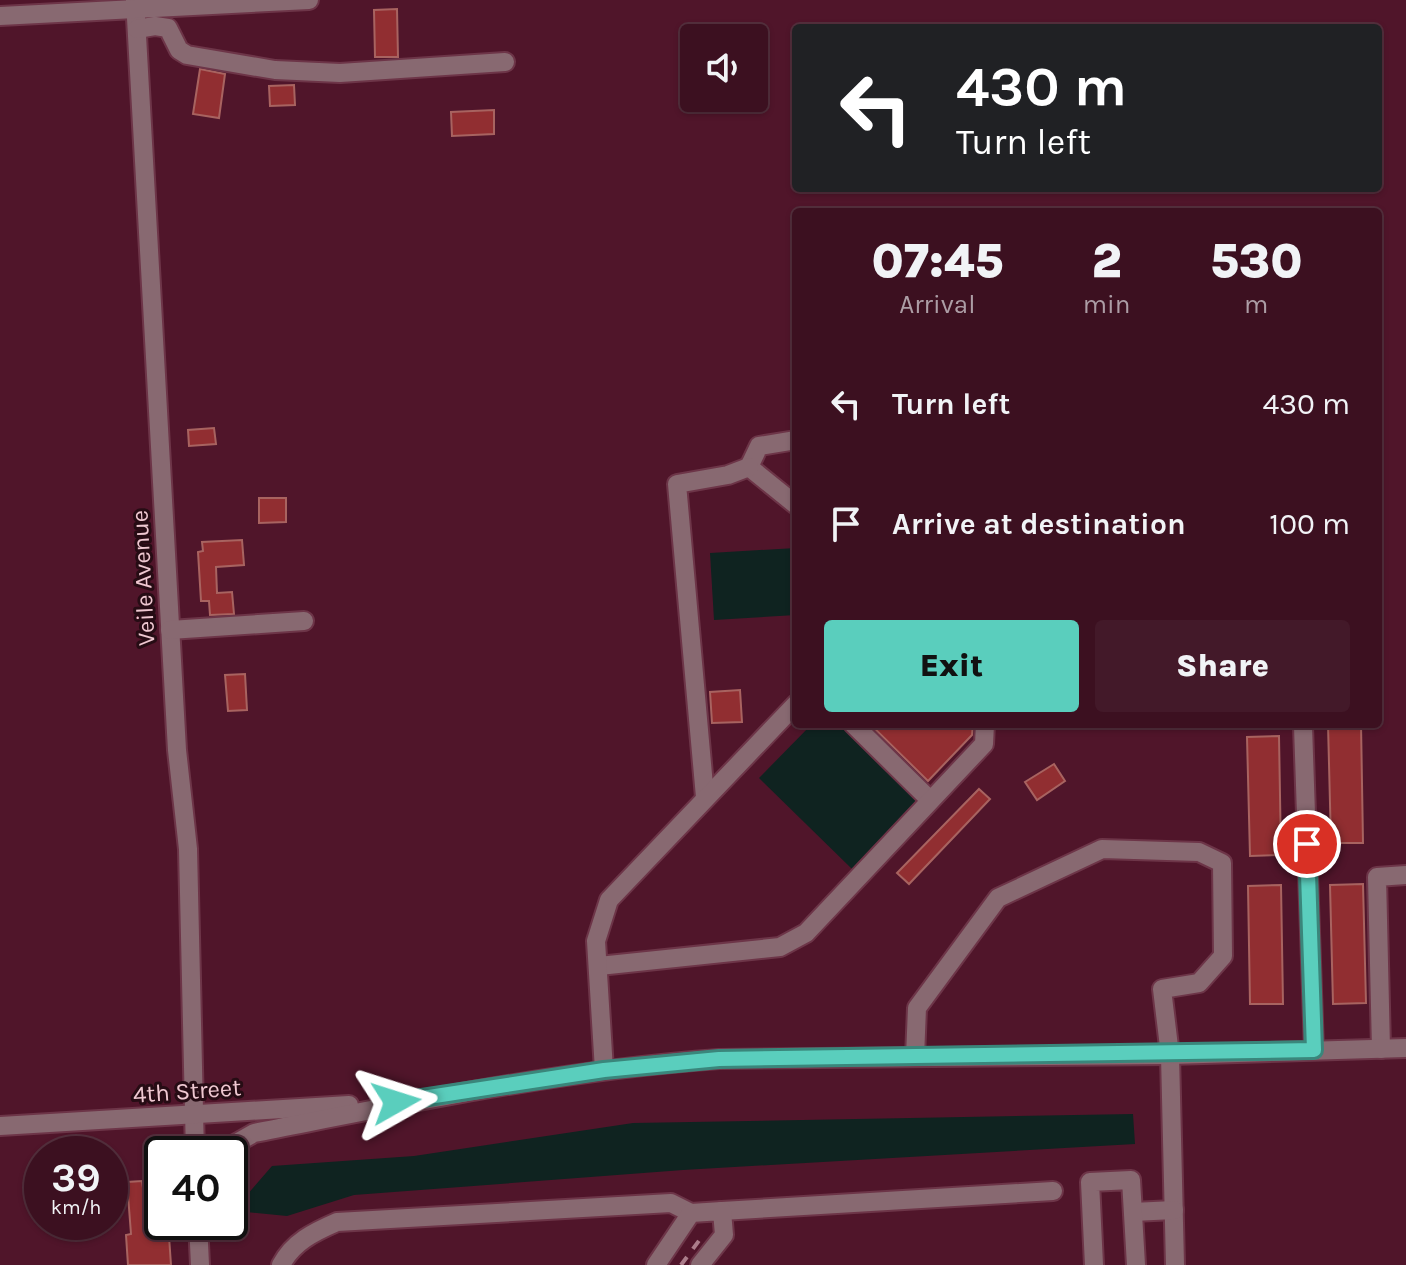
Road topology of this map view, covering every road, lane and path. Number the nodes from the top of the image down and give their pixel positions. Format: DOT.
graph roads {
  1 [pos="309,0"];
  2 [pos="136,5"];
  3 [pos="0,16"];
  4 [pos="137,29"];
  5 [pos="505,62"];
  6 [pos="792,441"];
  7 [pos="749,467"];
  8 [pos="792,502"];
  9 [pos="304,621"];
  10 [pos="170,630"];
  11 [pos="792,708"];
  12 [pos="857,728"];
  13 [pos="985,728"];
  14 [pos="1303,728"];
  15 [pos="705,797"];
  16 [pos="930,800"];
  17 [pos="1406,875"];
  18 [pos="599,966"];
  19 [pos="1406,1048"];
  20 [pos="1381,1049"];
  21 [pos="1314,1050"];
  22 [pos="1170,1055"];
  23 [pos="915,1057"];
  24 [pos="604,1070"];
  25 [pos="416,1100"];
  26 [pos="193,1115"];
  27 [pos="0,1126"];
  28 [pos="194,1136"];
  29 [pos="248,1136"];
  30 [pos="1053,1191"];
  31 [pos="1174,1210"];
  32 [pos="722,1211"];
  33 [pos="1133,1212"];
  34 [pos="691,1213"];
  35 [pos="199,1240"];
  36 [pos="200,1265"];
  37 [pos="281,1265"];
  38 [pos="656,1265"];
  39 [pos="700,1265"];
  40 [pos="1094,1265"];
  41 [pos="1136,1265"];
  42 [pos="1175,1265"];
  1 -- 2 [label="street"];
  2 -- 3 [label="street"];
  2 -- 4 [label="street, Veile Avenue"];
  4 -- 5 [label="street"];
  4 -- 10 [label="street, Veile Avenue"];
  6 -- 7 [label="street"];
  7 -- 8 [label="street"];
  7 -- 15 [label="street"];
  9 -- 10 [label="street"];
  10 -- 26 [label="street, Veile Avenue"];
  11 -- 15 [label="street"];
  12 -- 16 [label="street"];
  13 -- 16 [label="street"];
  14 -- 21 [label="street"];
  15 -- 18 [label="street"];
  16 -- 18 [label="street"];
  17 -- 20 [label="street"];
  18 -- 24 [label="street"];
  19 -- 20 [label="street"];
  20 -- 21 [label="street"];
  21 -- 22 [label="street"];
  22 -- 23 [label="street"];
  22 -- 23 [label="street"];
  22 -- 31 [label="street"];
  23 -- 24 [label="street"];
  24 -- 25 [label="street"];
  25 -- 26 [label="street, 4th Street"];
  25 -- 29 [label="street"];
  26 -- 27 [label="street, 4th Street"];
  26 -- 28 [label="street, Veile Avenue"];
  30 -- 32 [label="street"];
  31 -- 33 [label="street"];
  31 -- 42 [label="street"];
  32 -- 34 [label="street"];
  32 -- 39 [label="street"];
  33 -- 40 [label="street"];
  33 -- 41 [label="street"];
  34 -- 37 [label="street"];
  34 -- 38 [label="street"];
  35 -- 36 [label="street"];
}
